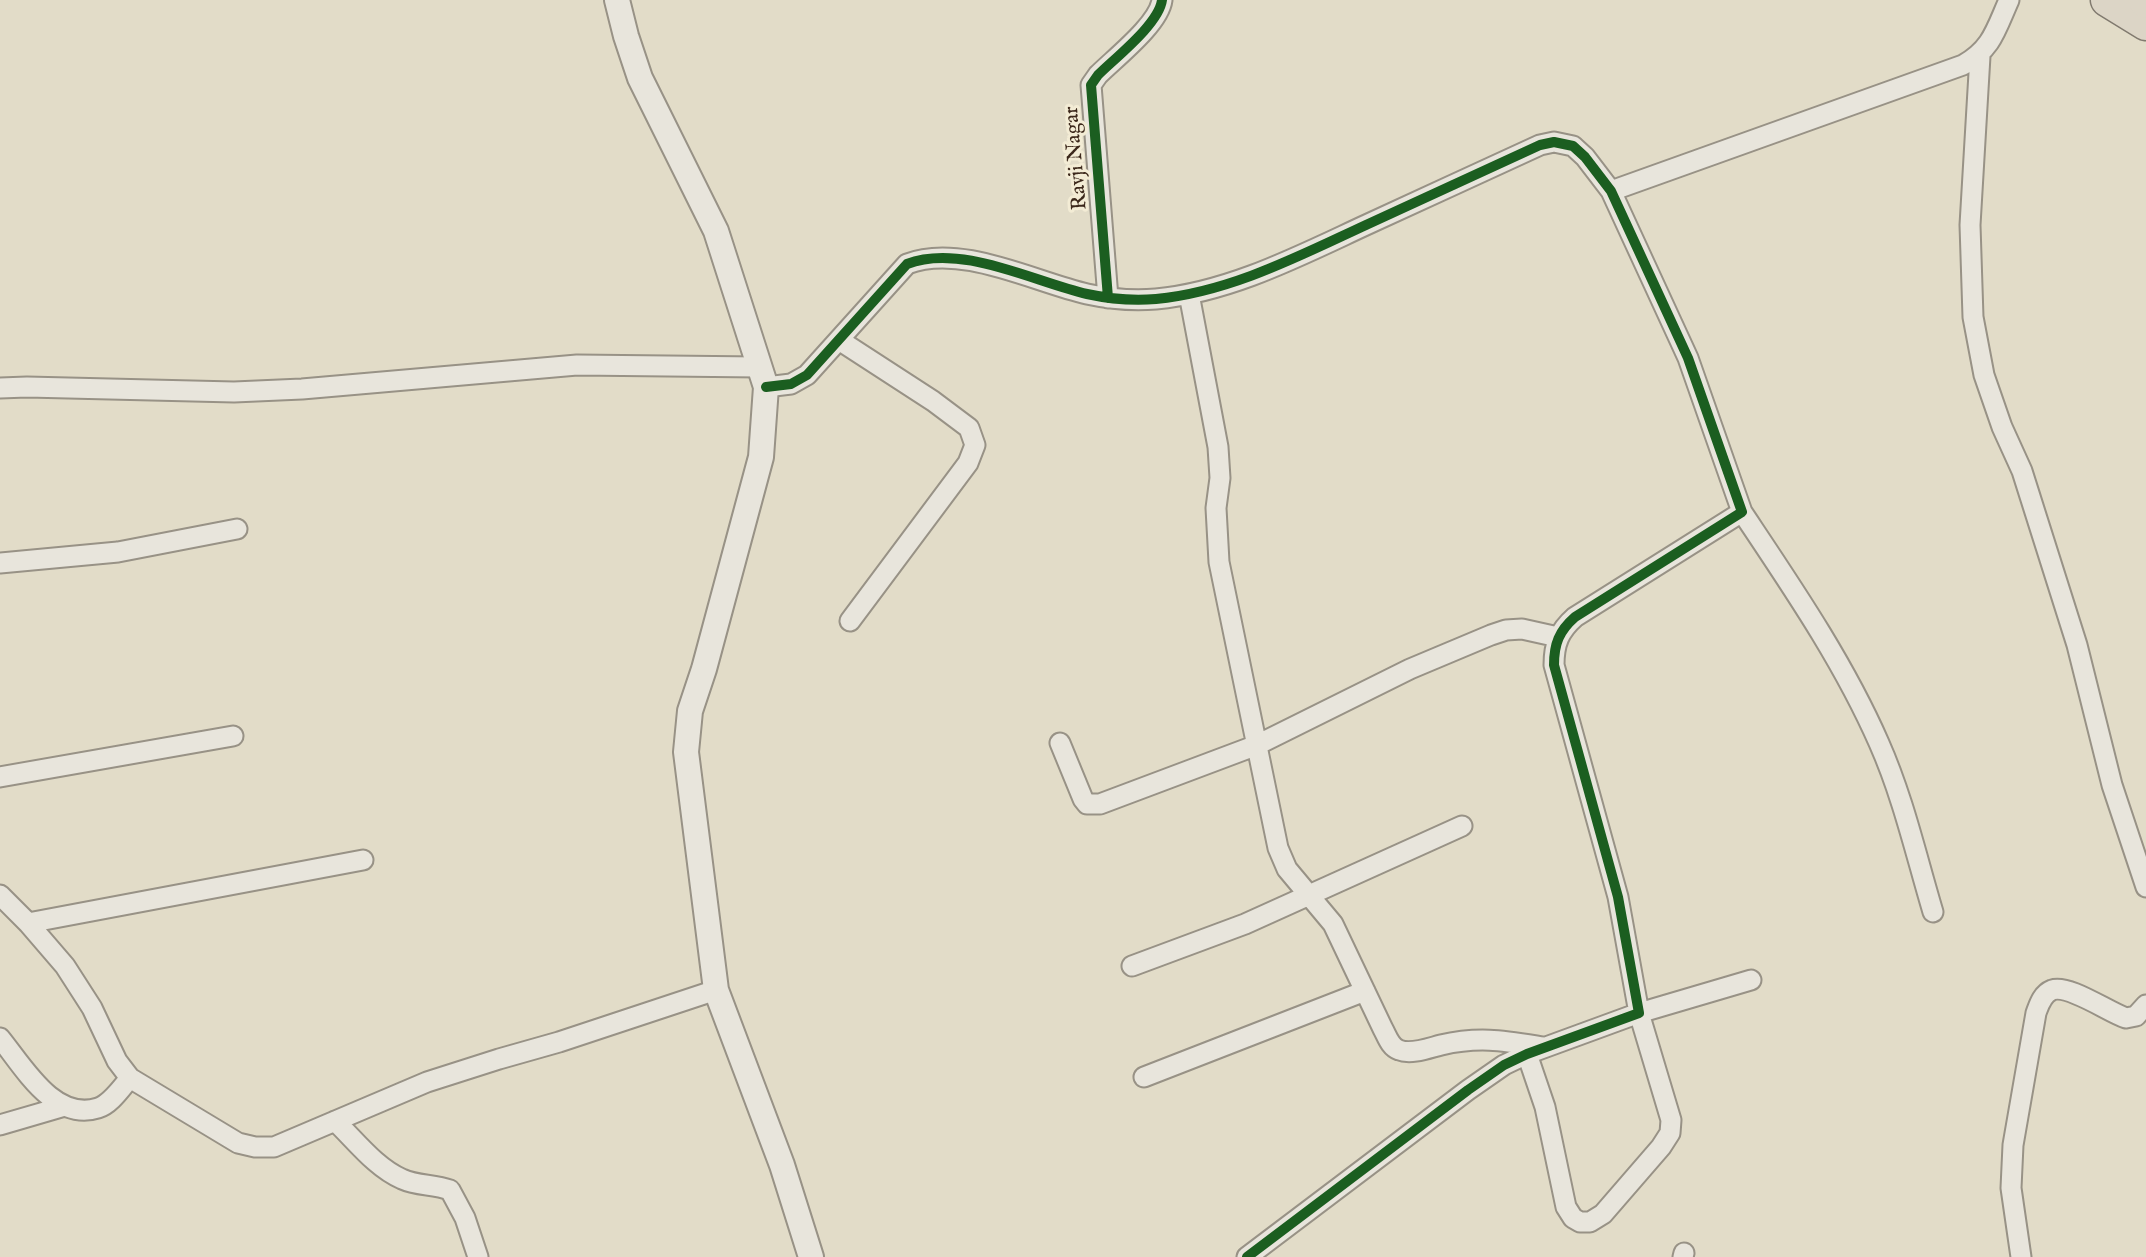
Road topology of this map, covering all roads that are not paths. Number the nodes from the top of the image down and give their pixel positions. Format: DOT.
graph roads {
  1 [pos="617,0"];
  2 [pos="1162,0"];
  3 [pos="2009,0"];
  4 [pos="2107,0"];
  5 [pos="2146,24"];
  6 [pos="1980,56"];
  7 [pos="1611,191"];
  8 [pos="1189,294"];
  9 [pos="1108,298"];
  10 [pos="839,340"];
  11 [pos="763,377"];
  12 [pos="0,388"];
  13 [pos="1742,512"];
  14 [pos="237,529"];
  15 [pos="0,564"];
  16 [pos="850,621"];
  17 [pos="1558,637"];
  18 [pos="233,736"];
  19 [pos="1060,743"];
  20 [pos="1257,746"];
  21 [pos="0,777"];
  22 [pos="1462,826"];
  23 [pos="363,860"];
  24 [pos="2146,887"];
  25 [pos="0,895"];
  26 [pos="1310,896"];
  27 [pos="1933,912"];
  28 [pos="28,923"];
  29 [pos="1132,966"];
  30 [pos="1751,980"];
  31 [pos="716,990"];
  32 [pos="1365,991"];
  33 [pos="2146,1005"];
  34 [pos="1639,1013"];
  35 [pos="0,1038"];
  36 [pos="1535,1051"];
  37 [pos="1144,1077"];
  38 [pos="130,1078"];
  39 [pos="65,1107"];
  40 [pos="335,1121"];
  41 [pos="0,1125"];
  42 [pos="478,1257"];
  43 [pos="811,1257"];
  44 [pos="1247,1257"];
  45 [pos="2021,1257"];
  1 -- 11 [label="street"];
  2 -- 9 [label="street, Ravji Nagar"];
  3 -- 6 [label="street"];
  4 -- 5 [label="main road"];
  6 -- 7 [label="street"];
  6 -- 24 [label="street"];
  7 -- 8 [label="street"];
  7 -- 13 [label="street"];
  8 -- 9 [label="street"];
  8 -- 20 [label="street"];
  9 -- 10 [label="street"];
  10 -- 11 [label="street"];
  10 -- 16 [label="street"];
  11 -- 12 [label="street"];
  11 -- 31 [label="street"];
  13 -- 17 [label="street"];
  13 -- 27 [label="street"];
  14 -- 15 [label="street"];
  17 -- 20 [label="street"];
  17 -- 34 [label="street"];
  18 -- 21 [label="street"];
  19 -- 20 [label="street"];
  20 -- 26 [label="street"];
  22 -- 26 [label="street"];
  23 -- 28 [label="street"];
  25 -- 28 [label="street"];
  26 -- 29 [label="street"];
  26 -- 32 [label="street"];
  28 -- 38 [label="street"];
  30 -- 34 [label="street"];
  31 -- 40 [label="street"];
  31 -- 43 [label="street"];
  32 -- 36 [label="street"];
  32 -- 37 [label="street"];
  33 -- 45 [label="street"];
  34 -- 36 [label="street"];
  34 -- 36 [label="street"];
  35 -- 39 [label="street"];
  36 -- 44 [label="street"];
  38 -- 39 [label="street"];
  38 -- 40 [label="street"];
  39 -- 41 [label="street"];
  40 -- 42 [label="street"];
}
